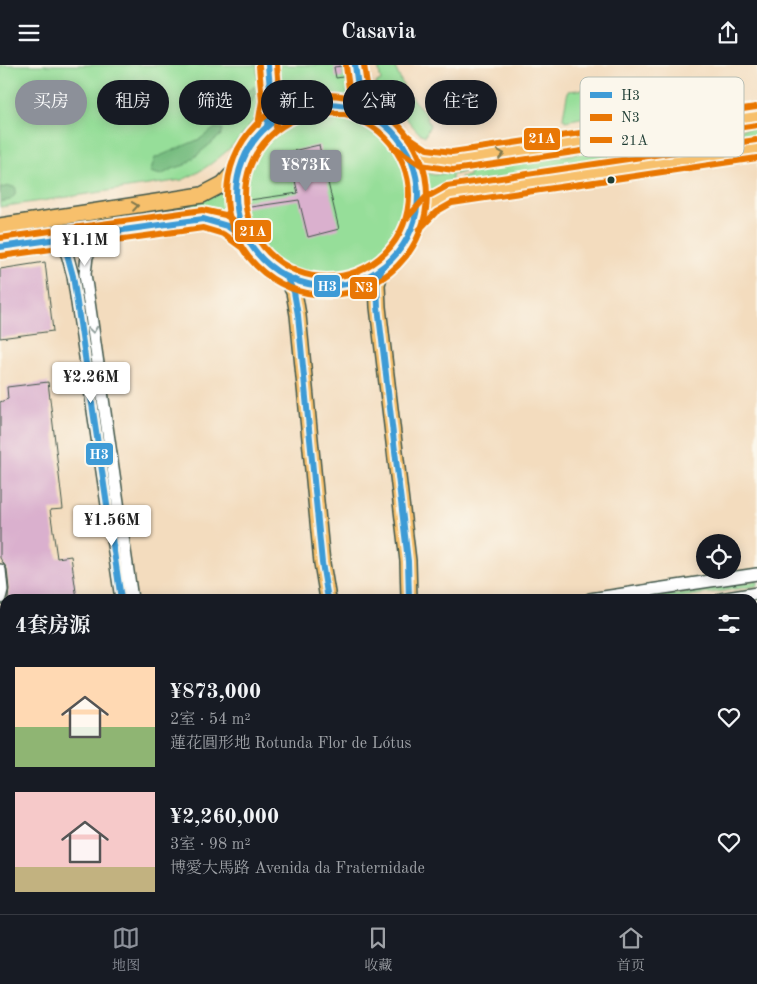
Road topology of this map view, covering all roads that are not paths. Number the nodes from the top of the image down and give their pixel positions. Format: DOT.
graph roads {
  1 [pos="268,65"];
  2 [pos="355,65"];
  3 [pos="357,80"];
  4 [pos="343,106"];
  5 [pos="757,116"];
  6 [pos="744,118"];
  7 [pos="384,125"];
  8 [pos="267,126"];
  9 [pos="400,141"];
  10 [pos="580,142"];
  11 [pos="757,149"];
  12 [pos="744,151"];
  13 [pos="703,157"];
  14 [pos="241,165"];
  15 [pos="413,224"];
  16 [pos="0,226"];
  17 [pos="103,233"];
  18 [pos="56,239"];
  19 [pos="248,240"];
  20 [pos="0,247"];
  21 [pos="382,268"];
  22 [pos="287,277"];
  23 [pos="122,569"];
  24 [pos="0,570"];
  25 [pos="757,574"];
  26 [pos="1,594"];
  27 [pos="121,594"];
  28 [pos="130,594"];
  29 [pos="327,594"];
  30 [pos="410,594"];
  31 [pos="623,594"];
  1 -- 8 [label="main road"];
  2 -- 3 [label="main road"];
  4 -- 8 [label="main road"];
  6 -- 5 [label="main road, one-way"];
  7 -- 9 [label="main road"];
  8 -- 14 [label="main road"];
  9 -- 10 [label="main road, one-way"];
  9 -- 15 [label="main road"];
  11 -- 12 [label="main road"];
  13 -- 15 [label="main road"];
  16 -- 14 [label="main road, one-way"];
  14 -- 19 [label="main road"];
  15 -- 21 [label="main road"];
  17 -- 18 [label="main road"];
  17 -- 19 [label="main road"];
  17 -- 23 [label="street, one-way"];
  18 -- 20 [label="main road"];
  18 -- 23 [label="street"];
  19 -- 22 [label="main road"];
  21 -- 22 [label="main road"];
  21 -- 30 [label="main road"];
  22 -- 29 [label="main road"];
  23 -- 27 [label="street"];
  23 -- 28 [label="street"];
  24 -- 26 [label="street"];
  25 -- 31 [label="street"];
}
